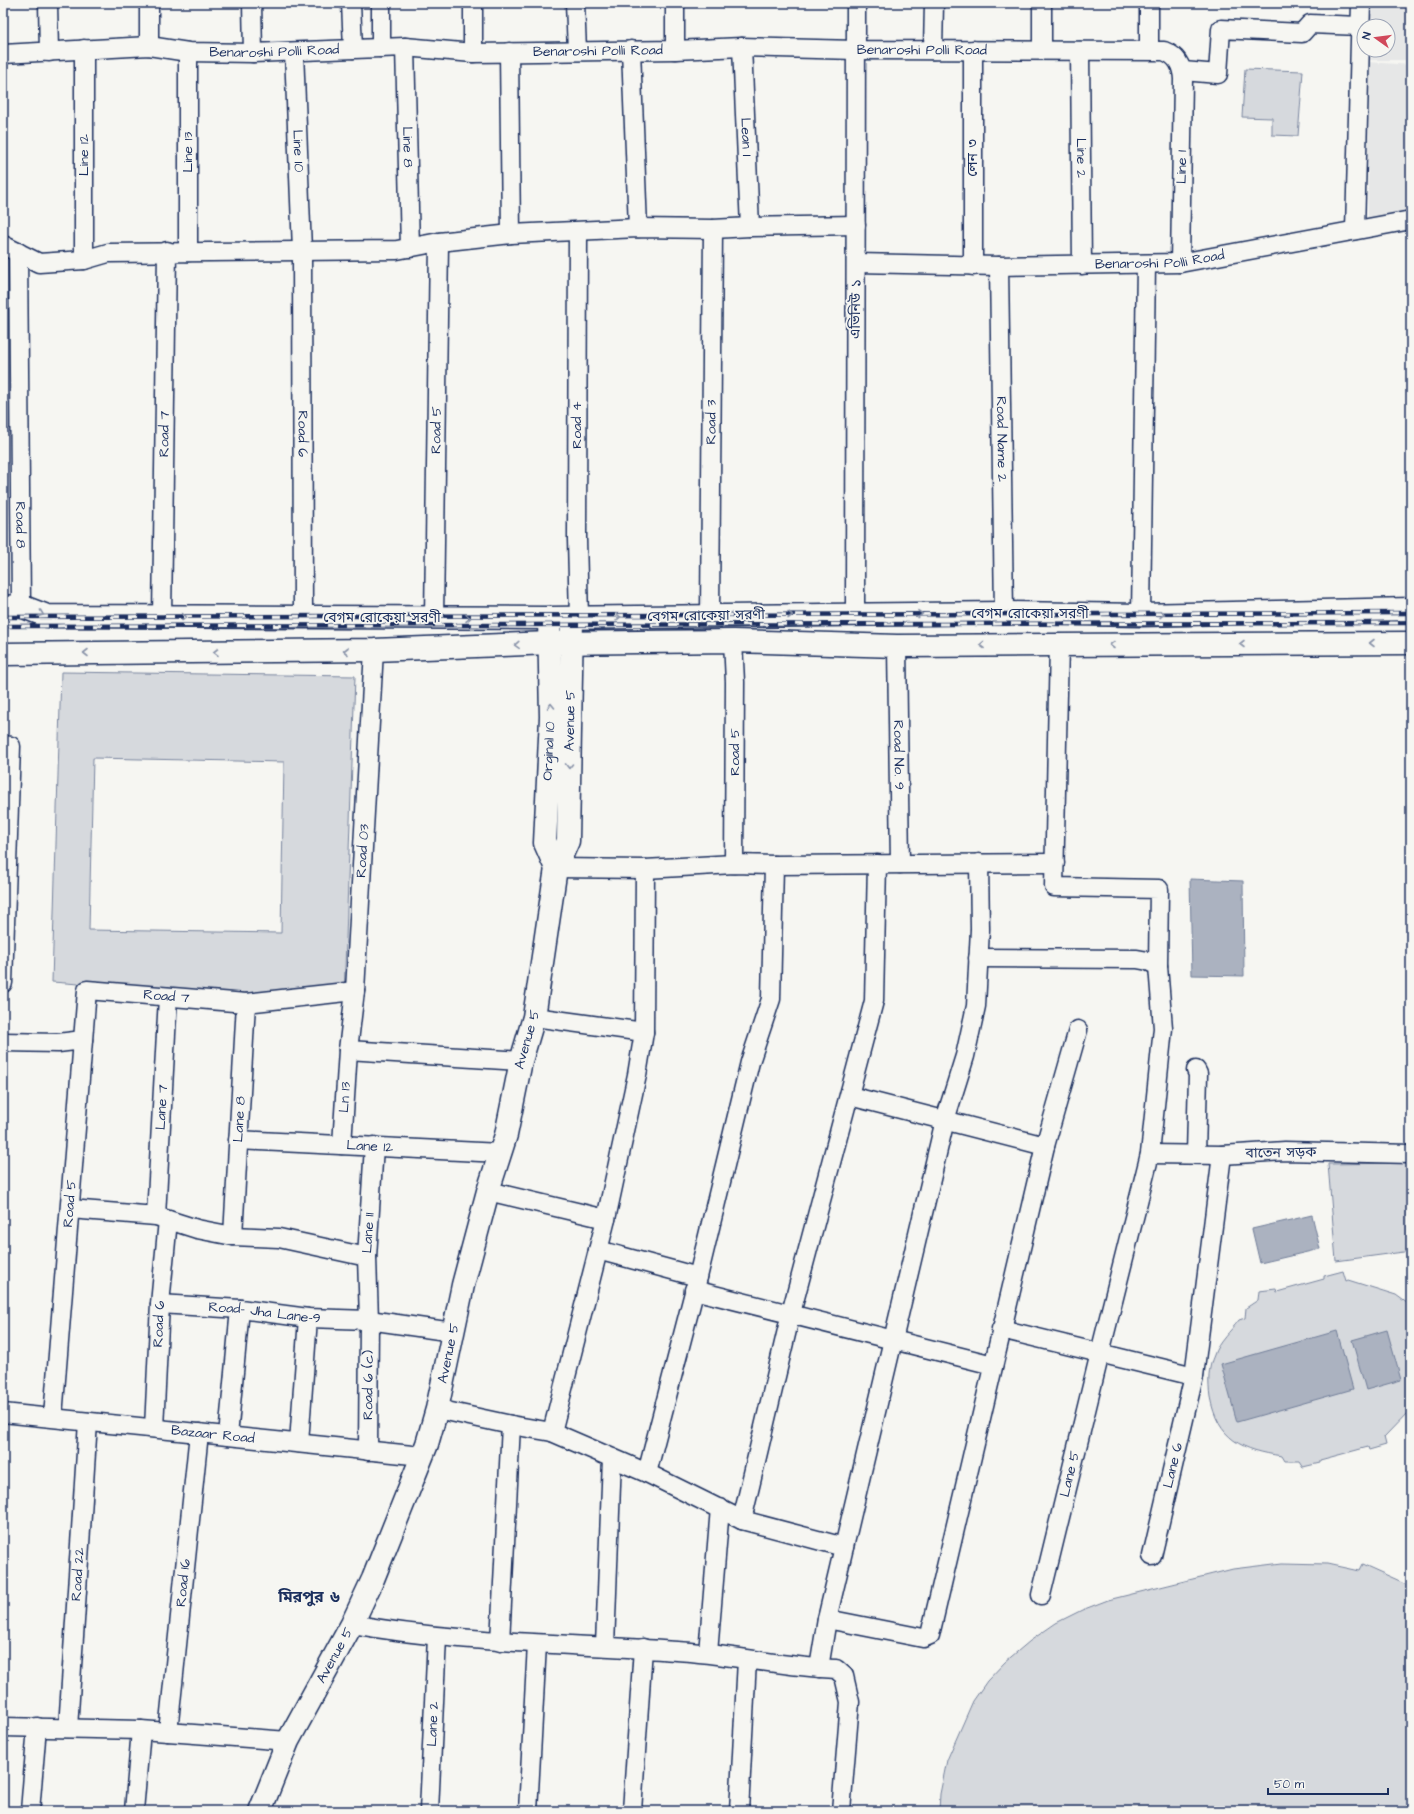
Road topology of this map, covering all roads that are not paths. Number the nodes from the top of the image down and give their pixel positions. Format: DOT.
graph roads {
  1 [pos="48,3"];
  2 [pos="149,3"];
  3 [pos="252,3"];
  4 [pos="351,3"];
  5 [pos="381,3"];
  6 [pos="472,3"];
  7 [pos="575,3"];
  8 [pos="675,3"];
  9 [pos="856,3"];
  10 [pos="934,3"];
  11 [pos="1042,3"];
  12 [pos="1149,3"];
  13 [pos="1361,3"];
  14 [pos="1360,18"];
  15 [pos="1356,26"];
  16 [pos="149,46"];
  17 [pos="405,46"];
  18 [pos="742,47"];
  19 [pos="381,48"];
  20 [pos="84,49"];
  21 [pos="353,49"];
  22 [pos="577,50"];
  23 [pos="631,50"];
  24 [pos="675,50"];
  25 [pos="856,50"];
  26 [pos="933,50"];
  27 [pos="973,50"];
  28 [pos="1042,50"];
  29 [pos="1150,50"];
  30 [pos="1080,51"];
  31 [pos="49,52"];
  32 [pos="188,52"];
  33 [pos="294,52"];
  34 [pos="509,52"];
  35 [pos="253,53"];
  36 [pos="473,53"];
  37 [pos="3,54"];
  38 [pos="1359,58"];
  39 [pos="1183,71"];
  40 [pos="1411,220"];
  41 [pos="856,224"];
  42 [pos="750,227"];
  43 [pos="638,228"];
  44 [pos="713,229"];
  45 [pos="1355,230"];
  46 [pos="578,232"];
  47 [pos="511,234"];
  48 [pos="439,242"];
  49 [pos="10,248"];
  50 [pos="410,248"];
  51 [pos="302,250"];
  52 [pos="167,252"];
  53 [pos="188,252"];
  54 [pos="84,260"];
  55 [pos="856,263"];
  56 [pos="1180,263"];
  57 [pos="1146,264"];
  58 [pos="1082,265"];
  59 [pos="973,266"];
  60 [pos="999,266"];
  61 [pos="12,606"];
  62 [pos="1411,609"];
  63 [pos="1004,613"];
  64 [pos="1141,614"];
  65 [pos="710,615"];
  66 [pos="855,615"];
  67 [pos="162,617"];
  68 [pos="303,617"];
  69 [pos="434,618"];
  70 [pos="550,618"];
  71 [pos="576,618"];
  72 [pos="733,641"];
  73 [pos="572,643"];
  74 [pos="1411,643"];
  75 [pos="1059,644"];
  76 [pos="897,646"];
  77 [pos="374,650"];
  78 [pos="550,651"];
  79 [pos="3,654"];
  80 [pos="3,745"];
  81 [pos="979,863"];
  82 [pos="1055,863"];
  83 [pos="734,864"];
  84 [pos="877,864"];
  85 [pos="900,864"];
  86 [pos="774,865"];
  87 [pos="556,868"];
  88 [pos="646,870"];
  89 [pos="978,958"];
  90 [pos="1158,966"];
  91 [pos="3,983"];
  92 [pos="87,990"];
  93 [pos="355,991"];
  94 [pos="168,997"];
  95 [pos="246,1003"];
  96 [pos="534,1017"];
  97 [pos="1078,1030"];
  98 [pos="644,1032"];
  99 [pos="83,1040"];
  100 [pos="3,1042"];
  101 [pos="348,1050"];
  102 [pos="521,1061"];
  103 [pos="1196,1070"];
  104 [pos="850,1096"];
  105 [pos="945,1120"];
  106 [pos="238,1140"];
  107 [pos="342,1145"];
  108 [pos="374,1146"];
  109 [pos="1044,1146"];
  110 [pos="500,1153"];
  111 [pos="1150,1154"];
  112 [pos="1196,1154"];
  113 [pos="1411,1154"];
  114 [pos="1222,1155"];
  115 [pos="488,1191"];
  116 [pos="70,1209"];
  117 [pos="162,1218"];
  118 [pos="606,1219"];
  119 [pos="233,1236"];
  120 [pos="598,1250"];
  121 [pos="367,1257"];
  122 [pos="696,1283"];
  123 [pos="160,1304"];
  124 [pos="240,1309"];
  125 [pos="791,1313"];
  126 [pos="308,1318"];
  127 [pos="370,1320"];
  128 [pos="1002,1329"];
  129 [pos="453,1332"];
  130 [pos="893,1341"];
  131 [pos="1100,1352"];
  132 [pos="993,1365"];
  133 [pos="1194,1376"];
  134 [pos="437,1409"];
  135 [pos="3,1413"];
  136 [pos="54,1417"];
  137 [pos="88,1422"];
  138 [pos="512,1426"];
  139 [pos="154,1428"];
  140 [pos="552,1432"];
  141 [pos="199,1433"];
  142 [pos="228,1436"];
  143 [pos="299,1443"];
  144 [pos="368,1451"];
  145 [pos="422,1456"];
  146 [pos="612,1458"];
  147 [pos="647,1473"];
  148 [pos="720,1508"];
  149 [pos="742,1520"];
  150 [pos="844,1547"];
  151 [pos="1152,1556"];
  152 [pos="1041,1595"];
  153 [pos="828,1619"];
  154 [pos="352,1624"];
  155 [pos="436,1637"];
  156 [pos="500,1642"];
  157 [pos="537,1644"];
  158 [pos="605,1646"];
  159 [pos="643,1648"];
  160 [pos="708,1653"];
  161 [pos="747,1660"];
  162 [pos="819,1668"];
  163 [pos="3,1727"];
  164 [pos="37,1727"];
  165 [pos="68,1728"];
  166 [pos="140,1730"];
  167 [pos="168,1732"];
  168 [pos="288,1741"];
  169 [pos="30,1811"];
  170 [pos="134,1811"];
  171 [pos="260,1811"];
  172 [pos="429,1811"];
  173 [pos="528,1811"];
  174 [pos="632,1811"];
  175 [pos="739,1811"];
  176 [pos="841,1811"];
  1 -- 31 [label="street"];
  2 -- 16 [label="street"];
  3 -- 35 [label="street"];
  4 -- 21 [label="street"];
  5 -- 19 [label="street"];
  6 -- 36 [label="street"];
  7 -- 22 [label="street"];
  8 -- 24 [label="street"];
  9 -- 25 [label="street, এভিনিউ ১"];
  10 -- 26 [label="street"];
  11 -- 28 [label="street"];
  12 -- 29 [label="street"];
  13 -- 14 [label="street"];
  15 -- 39 [label="street"];
  16 -- 20 [label="street, Benaroshi Polli Road"];
  16 -- 32 [label="street, Benaroshi Polli Road"];
  17 -- 19 [label="street, Benaroshi Polli Road"];
  17 -- 36 [label="street, Benaroshi Polli Road"];
  17 -- 50 [label="street, Line 8"];
  18 -- 24 [label="street, Benaroshi Polli Road"];
  18 -- 25 [label="street, Benaroshi Polli Road"];
  18 -- 42 [label="street, Lean 1"];
  19 -- 21 [label="street, Benaroshi Polli Road"];
  20 -- 31 [label="street, Benaroshi Polli Road"];
  20 -- 54 [label="street, Line 12"];
  21 -- 33 [label="street, Benaroshi Polli Road"];
  22 -- 23 [label="street, Benaroshi Polli Road"];
  22 -- 34 [label="street, Benaroshi Polli Road"];
  23 -- 24 [label="street, Benaroshi Polli Road"];
  23 -- 43 [label="street"];
  25 -- 26 [label="street, Benaroshi Polli Road"];
  25 -- 41 [label="street, এভিনিউ ১"];
  26 -- 27 [label="street, Benaroshi Polli Road"];
  27 -- 28 [label="street, Benaroshi Polli Road"];
  27 -- 59 [label="street, লেন ৩"];
  28 -- 30 [label="street, Benaroshi Polli Road"];
  29 -- 30 [label="street, Benaroshi Polli Road"];
  29 -- 39 [label="street, Benaroshi Polli Road"];
  30 -- 58 [label="street, Line 2"];
  31 -- 37 [label="street, Benaroshi Polli Road"];
  32 -- 35 [label="street, Benaroshi Polli Road"];
  32 -- 53 [label="street, Line 13"];
  33 -- 35 [label="street, Benaroshi Polli Road"];
  33 -- 51 [label="street, Line 10"];
  34 -- 36 [label="street, Benaroshi Polli Road"];
  34 -- 47 [label="street"];
  38 -- 45 [label="street"];
  39 -- 56 [label="street, Line 1"];
  40 -- 45 [label="street, Benaroshi Polli Road"];
  41 -- 42 [label="street"];
  41 -- 55 [label="street, এভিনিউ ১"];
  42 -- 44 [label="street"];
  43 -- 44 [label="street"];
  43 -- 46 [label="street"];
  44 -- 65 [label="street, Road 3"];
  45 -- 56 [label="street, Benaroshi Polli Road"];
  46 -- 47 [label="street"];
  46 -- 71 [label="street, Road 4"];
  47 -- 48 [label="street"];
  48 -- 50 [label="street"];
  48 -- 69 [label="street, Road 5"];
  49 -- 54 [label="street"];
  49 -- 61 [label="street, Road 8"];
  50 -- 51 [label="street"];
  51 -- 53 [label="street"];
  51 -- 68 [label="street, Road 6"];
  52 -- 53 [label="street"];
  52 -- 54 [label="street"];
  52 -- 67 [label="street, Road 7"];
  55 -- 59 [label="street, Benaroshi Polli Road"];
  55 -- 66 [label="street, এভিনিউ ১"];
  56 -- 57 [label="street, Benaroshi Polli Road"];
  57 -- 58 [label="street, Benaroshi Polli Road"];
  57 -- 64 [label="street"];
  58 -- 60 [label="street, Benaroshi Polli Road"];
  59 -- 60 [label="street, Benaroshi Polli Road"];
  60 -- 63 [label="street, Road Name 2"];
  61 -- 67 [label="main road, বেগম রোকেয়া সরণী, one-way"];
  64 -- 62 [label="main road, বেগম রোকেয়া সরণী, one-way"];
  63 -- 64 [label="main road, বেগম রোকেয়া সরণী"];
  66 -- 63 [label="main road, বেগম রোকেয়া সরণী, one-way"];
  65 -- 66 [label="main road, বেগম রোকেয়া সরণী, one-way"];
  71 -- 65 [label="main road, বেগম রোকেয়া সরণী, one-way"];
  67 -- 68 [label="main road, বেগম রোকেয়া সরণী, one-way"];
  68 -- 69 [label="main road, বেগম রোকেয়া সরণী"];
  69 -- 70 [label="main road, বেগম রোকেয়া সরণী, one-way"];
  70 -- 71 [label="main road, বেগম রোকেয়া সরণী"];
  70 -- 78 [label="main road, Orginal 10"];
  71 -- 73 [label="main road, Avenue 5"];
  72 -- 73 [label="main road, বেগম রোকেয়া সরণী"];
  72 -- 76 [label="main road, বেগম রোকেয়া সরণী"];
  72 -- 83 [label="street, Road 5"];
  73 -- 78 [label="main road, বেগম রোকেয়া সরণী"];
  73 -- 87 [label="main road, Avenue 5, one-way"];
  74 -- 75 [label="main road, বেগম রোকেয়া সরণী, one-way"];
  75 -- 76 [label="main road, বেগম রোকেয়া সরণী, one-way"];
  75 -- 82 [label="street"];
  76 -- 85 [label="street, Road No. 9"];
  78 -- 77 [label="main road, বেগম রোকেয়া সরণী, one-way"];
  77 -- 79 [label="main road, বেগম রোকেয়া সরণী, one-way"];
  77 -- 93 [label="street, Road 03"];
  87 -- 78 [label="main road, Orginal 10, one-way"];
  80 -- 91 [label="street"];
  81 -- 82 [label="street"];
  81 -- 85 [label="street"];
  81 -- 89 [label="street"];
  82 -- 90 [label="street, Lane 5"];
  83 -- 86 [label="street"];
  83 -- 88 [label="street"];
  84 -- 85 [label="street"];
  84 -- 86 [label="street"];
  84 -- 104 [label="street"];
  86 -- 122 [label="street"];
  87 -- 88 [label="street"];
  87 -- 96 [label="main road, Avenue 5"];
  88 -- 98 [label="street"];
  89 -- 90 [label="street"];
  89 -- 105 [label="street"];
  90 -- 111 [label="street, Lane 5"];
  92 -- 94 [label="street, Road 7"];
  92 -- 99 [label="street, Road 5"];
  93 -- 95 [label="street, Road 7"];
  93 -- 101 [label="street, Road 03"];
  94 -- 95 [label="street, Road 7"];
  94 -- 117 [label="street, Lane 7"];
  95 -- 106 [label="street, Lane 8"];
  96 -- 98 [label="street"];
  96 -- 102 [label="main road, Avenue 5"];
  97 -- 109 [label="street"];
  98 -- 118 [label="street"];
  99 -- 100 [label="street"];
  99 -- 116 [label="street, Road 5"];
  101 -- 102 [label="street"];
  101 -- 107 [label="street, Ln 13"];
  102 -- 110 [label="main road, Avenue 5"];
  103 -- 112 [label="street"];
  104 -- 105 [label="street"];
  104 -- 125 [label="street"];
  105 -- 109 [label="street"];
  105 -- 130 [label="street"];
  106 -- 107 [label="street, Lane 12"];
  106 -- 119 [label="street, Lane 8"];
  107 -- 108 [label="street, Lane 12"];
  108 -- 110 [label="street, Lane 12"];
  108 -- 121 [label="street, Lane 11"];
  109 -- 128 [label="street"];
  110 -- 115 [label="main road, Avenue 5"];
  111 -- 112 [label="street, বাতেন সড়ক"];
  111 -- 131 [label="street, Lane 5"];
  112 -- 114 [label="street, বাতেন সড়ক"];
  113 -- 114 [label="street, বাতেন সড়ক"];
  114 -- 133 [label="street, Lane 6"];
  115 -- 118 [label="street"];
  115 -- 129 [label="main road, Avenue 5"];
  116 -- 117 [label="street"];
  116 -- 136 [label="street, Road 5"];
  117 -- 119 [label="street"];
  117 -- 123 [label="street, Road 6"];
  118 -- 120 [label="street"];
  119 -- 121 [label="street"];
  120 -- 122 [label="street"];
  120 -- 140 [label="street"];
  121 -- 127 [label="street, Lane 11"];
  122 -- 125 [label="street"];
  122 -- 147 [label="street"];
  123 -- 124 [label="street, Road- Jha Lane-9"];
  123 -- 139 [label="street, Road 6"];
  124 -- 126 [label="street, Road- Jha Lane-9"];
  124 -- 142 [label="street"];
  125 -- 130 [label="street"];
  125 -- 149 [label="street"];
  126 -- 127 [label="street, Road- Jha Lane-9"];
  126 -- 143 [label="street"];
  127 -- 129 [label="street, Road- Jha Lane-9"];
  127 -- 144 [label="street, Road 6 (c)"];
  128 -- 131 [label="street"];
  128 -- 132 [label="street"];
  129 -- 134 [label="main road, Avenue 5"];
  130 -- 132 [label="street"];
  130 -- 150 [label="street"];
  131 -- 133 [label="street"];
  131 -- 152 [label="street, Lane 5"];
  132 -- 153 [label="street"];
  133 -- 151 [label="street, Lane 6"];
  134 -- 138 [label="street"];
  134 -- 145 [label="main road, Avenue 5"];
  135 -- 136 [label="street, Bazaar Road"];
  136 -- 137 [label="street, Bazaar Road"];
  137 -- 139 [label="street, Bazaar Road"];
  137 -- 165 [label="street, Road 22"];
  138 -- 140 [label="street"];
  138 -- 156 [label="street"];
  139 -- 141 [label="street, Bazaar Road"];
  140 -- 146 [label="street"];
  141 -- 142 [label="street, Bazaar Road"];
  141 -- 167 [label="street, Road 16"];
  142 -- 143 [label="street, Bazaar Road"];
  143 -- 144 [label="street, Bazaar Road"];
  144 -- 145 [label="street, Bazaar Road"];
  145 -- 154 [label="main road, Avenue 5"];
  146 -- 147 [label="street"];
  146 -- 158 [label="street"];
  147 -- 148 [label="street"];
  148 -- 149 [label="street"];
  148 -- 160 [label="street"];
  149 -- 150 [label="street"];
  150 -- 153 [label="street"];
  153 -- 162 [label="street"];
  154 -- 155 [label="street"];
  154 -- 168 [label="main road, Avenue 5"];
  155 -- 156 [label="street"];
  155 -- 172 [label="street, Lane 2"];
  156 -- 157 [label="street"];
  157 -- 158 [label="street"];
  157 -- 173 [label="street"];
  158 -- 159 [label="street"];
  159 -- 160 [label="street"];
  159 -- 174 [label="street"];
  160 -- 161 [label="street"];
  161 -- 162 [label="street"];
  161 -- 175 [label="street"];
  162 -- 176 [label="street"];
  163 -- 164 [label="street"];
  164 -- 165 [label="street"];
  164 -- 169 [label="street"];
  165 -- 166 [label="street"];
  166 -- 167 [label="street"];
  166 -- 170 [label="street"];
  167 -- 168 [label="street"];
  168 -- 171 [label="main road, Avenue 5"];
}
